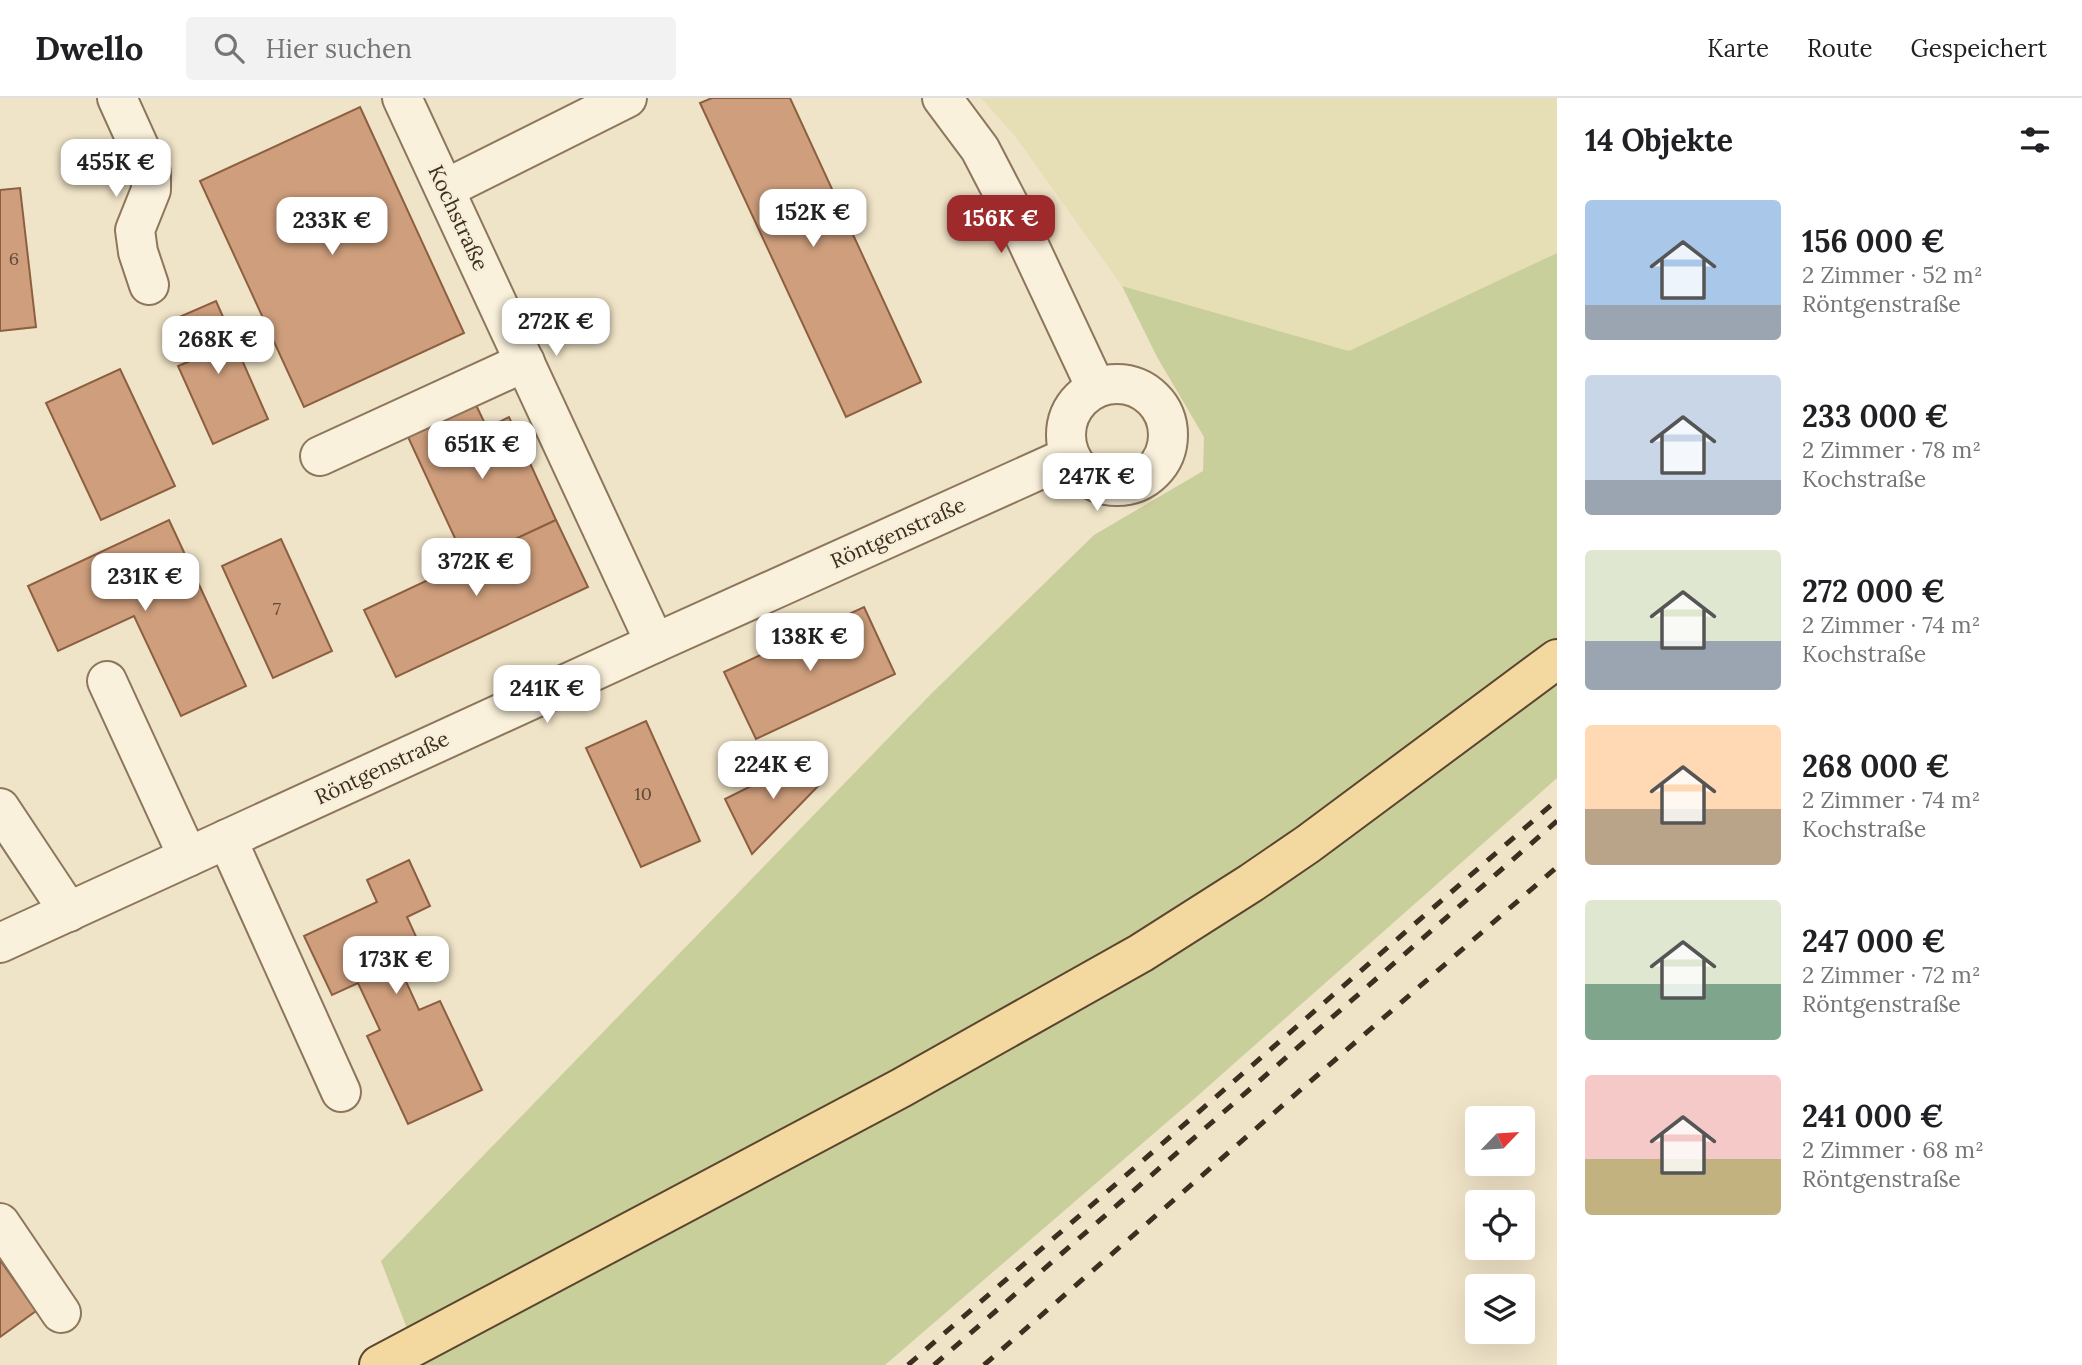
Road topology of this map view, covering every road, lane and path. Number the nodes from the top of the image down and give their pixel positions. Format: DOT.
graph roads {
  1 [pos="117,98"];
  2 [pos="402,98"];
  3 [pos="942,98"];
  4 [pos="626,99"];
  5 [pos="444,189"];
  6 [pos="149,285"];
  7 [pos="525,362"];
  8 [pos="1097,388"];
  9 [pos="320,456"];
  10 [pos="1070,456"];
  11 [pos="655,643"];
  12 [pos="1557,659"];
  13 [pos="107,681"];
  14 [pos="0,808"];
  15 [pos="227,839"];
  16 [pos="188,857"];
  17 [pos="69,912"];
  18 [pos="0,943"];
  19 [pos="341,1092"];
  20 [pos="0,1223"];
  21 [pos="61,1313"];
  22 [pos="379,1365"];
  1 -- 6 [label="street"];
  2 -- 5 [label="street, Kochstraße"];
  3 -- 8 [label="street"];
  4 -- 5 [label="street"];
  5 -- 7 [label="street, Kochstraße"];
  7 -- 9 [label="street"];
  7 -- 11 [label="street, Kochstraße"];
  8 -- 10 [label="street"];
  8 -- 10 [label="street"];
  10 -- 11 [label="street, Röntgenstraße"];
  11 -- 15 [label="street, Röntgenstraße"];
  12 -- 22 [label="main road"];
  13 -- 16 [label="street"];
  14 -- 17 [label="street"];
  15 -- 16 [label="street, Röntgenstraße"];
  15 -- 19 [label="street"];
  16 -- 17 [label="street, Röntgenstraße"];
  17 -- 18 [label="street, Röntgenstraße"];
  20 -- 21 [label="street"];
}
